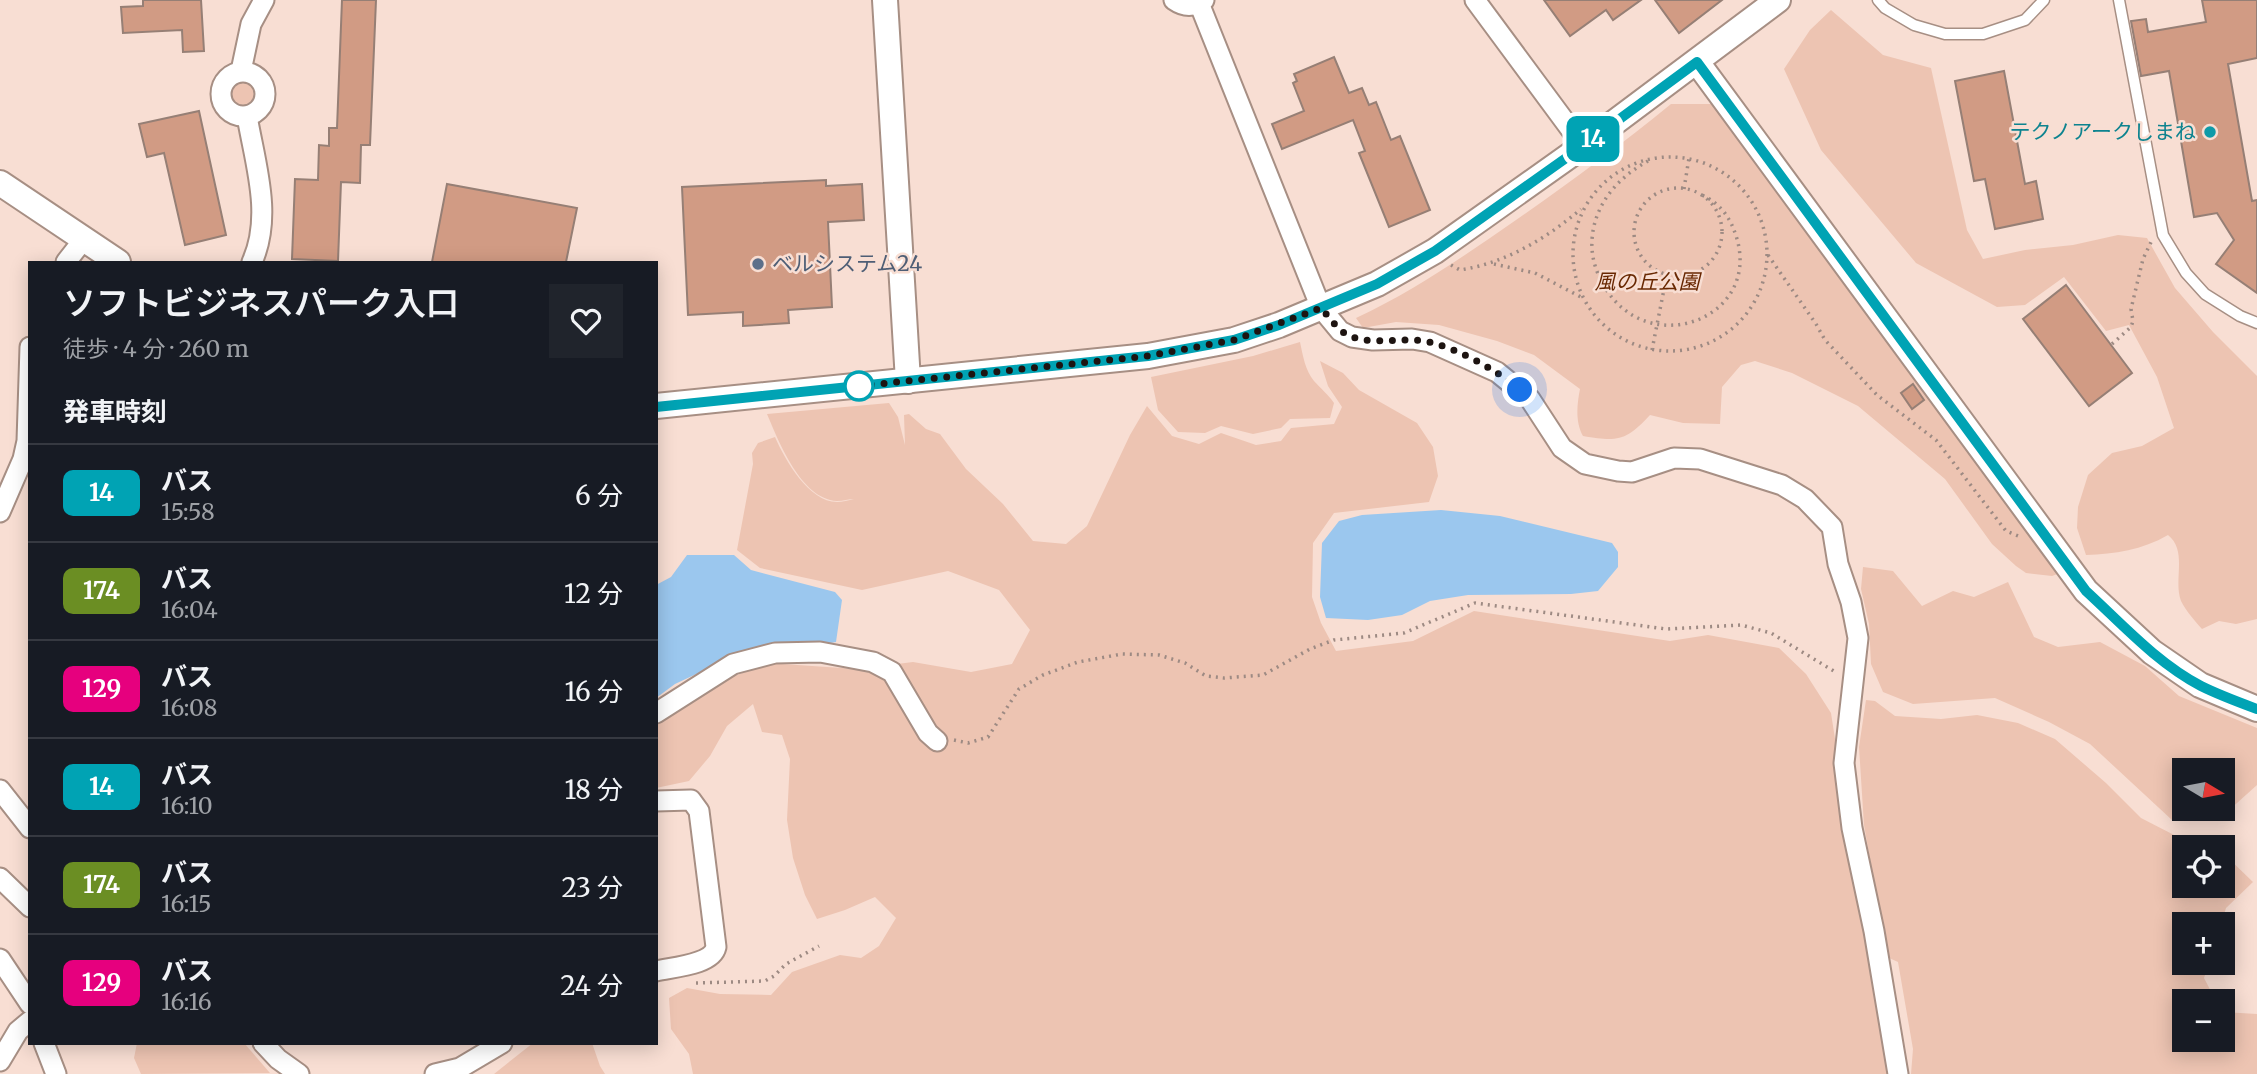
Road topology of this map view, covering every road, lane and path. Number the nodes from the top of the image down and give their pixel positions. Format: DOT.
graph roads {
  1 [pos="264,0"];
  2 [pos="885,0"];
  3 [pos="1174,0"];
  4 [pos="1475,0"];
  5 [pos="1778,0"];
  6 [pos="1878,0"];
  7 [pos="2044,0"];
  8 [pos="2119,0"];
  9 [pos="1202,2"];
  10 [pos="1697,62"];
  11 [pos="241,71"];
  12 [pos="247,116"];
  13 [pos="1583,146"];
  14 [pos="1653,158"];
  15 [pos="1689,159"];
  16 [pos="0,183"];
  17 [pos="1684,189"];
  18 [pos="1702,195"];
  19 [pos="1581,209"];
  20 [pos="2164,235"];
  21 [pos="85,239"];
  22 [pos="1767,253"];
  23 [pos="1448,260"];
  24 [pos="67,261"];
  25 [pos="117,261"];
  26 [pos="252,261"];
  27 [pos="1491,264"];
  28 [pos="1667,274"];
  29 [pos="1583,298"];
  30 [pos="1321,308"];
  31 [pos="2257,323"];
  32 [pos="1657,325"];
  33 [pos="2113,343"];
  34 [pos="1651,350"];
  35 [pos="908,381"];
  36 [pos="658,407"];
  37 [pos="28,410"];
  38 [pos="0,512"];
  39 [pos="2028,538"];
  40 [pos="1852,679"];
  41 [pos="2257,709"];
  42 [pos="658,712"];
  43 [pos="937,741"];
  44 [pos="0,790"];
  45 [pos="658,801"];
  46 [pos="28,825"];
  47 [pos="0,878"];
  48 [pos="28,905"];
  49 [pos="819,946"];
  50 [pos="0,959"];
  51 [pos="658,971"];
  52 [pos="689,982"];
  53 [pos="28,1001"];
  54 [pos="28,1023"];
  55 [pos="45,1045"];
  56 [pos="265,1045"];
  57 [pos="479,1045"];
  58 [pos="499,1045"];
  59 [pos="0,1061"];
  60 [pos="460,1068"];
  61 [pos="56,1074"];
  62 [pos="299,1074"];
  63 [pos="435,1074"];
  64 [pos="1898,1074"];
  1 -- 11 [label="street"];
  2 -- 35 [label="street"];
  3 -- 9 [label="street"];
  4 -- 13 [label="street"];
  5 -- 10 [label="street"];
  6 -- 7 [label="lane"];
  8 -- 20 [label="lane"];
  9 -- 30 [label="street"];
  10 -- 13 [label="street"];
  10 -- 41 [label="street"];
  11 -- 12 [label="street"];
  11 -- 12 [label="street"];
  12 -- 26 [label="street"];
  13 -- 30 [label="street"];
  14 -- 15 [label="path"];
  14 -- 29 [label="path"];
  14 -- 32 [label="path"];
  15 -- 17 [label="path"];
  15 -- 22 [label="path"];
  16 -- 21 [label="street"];
  17 -- 18 [label="path"];
  17 -- 28 [label="path"];
  18 -- 28 [label="path"];
  18 -- 32 [label="path"];
  19 -- 27 [label="path"];
  20 -- 31 [label="lane"];
  20 -- 33 [label="path"];
  21 -- 24 [label="street"];
  21 -- 25 [label="street"];
  22 -- 34 [label="path"];
  22 -- 39 [label="path"];
  23 -- 27 [label="path"];
  27 -- 29 [label="path"];
  28 -- 32 [label="path"];
  29 -- 34 [label="path"];
  30 -- 35 [label="street"];
  30 -- 40 [label="street"];
  32 -- 34 [label="path"];
  35 -- 36 [label="street"];
  37 -- 38 [label="street"];
  40 -- 43 [label="path"];
  40 -- 64 [label="street"];
  42 -- 43 [label="street"];
  44 -- 46 [label="street"];
  45 -- 51 [label="street"];
  47 -- 48 [label="street"];
  49 -- 52 [label="path"];
  50 -- 53 [label="street"];
  54 -- 59 [label="street"];
  55 -- 61 [label="street"];
  56 -- 62 [label="street"];
  57 -- 60 [label="street"];
  58 -- 60 [label="street"];
  60 -- 63 [label="street"];
}
